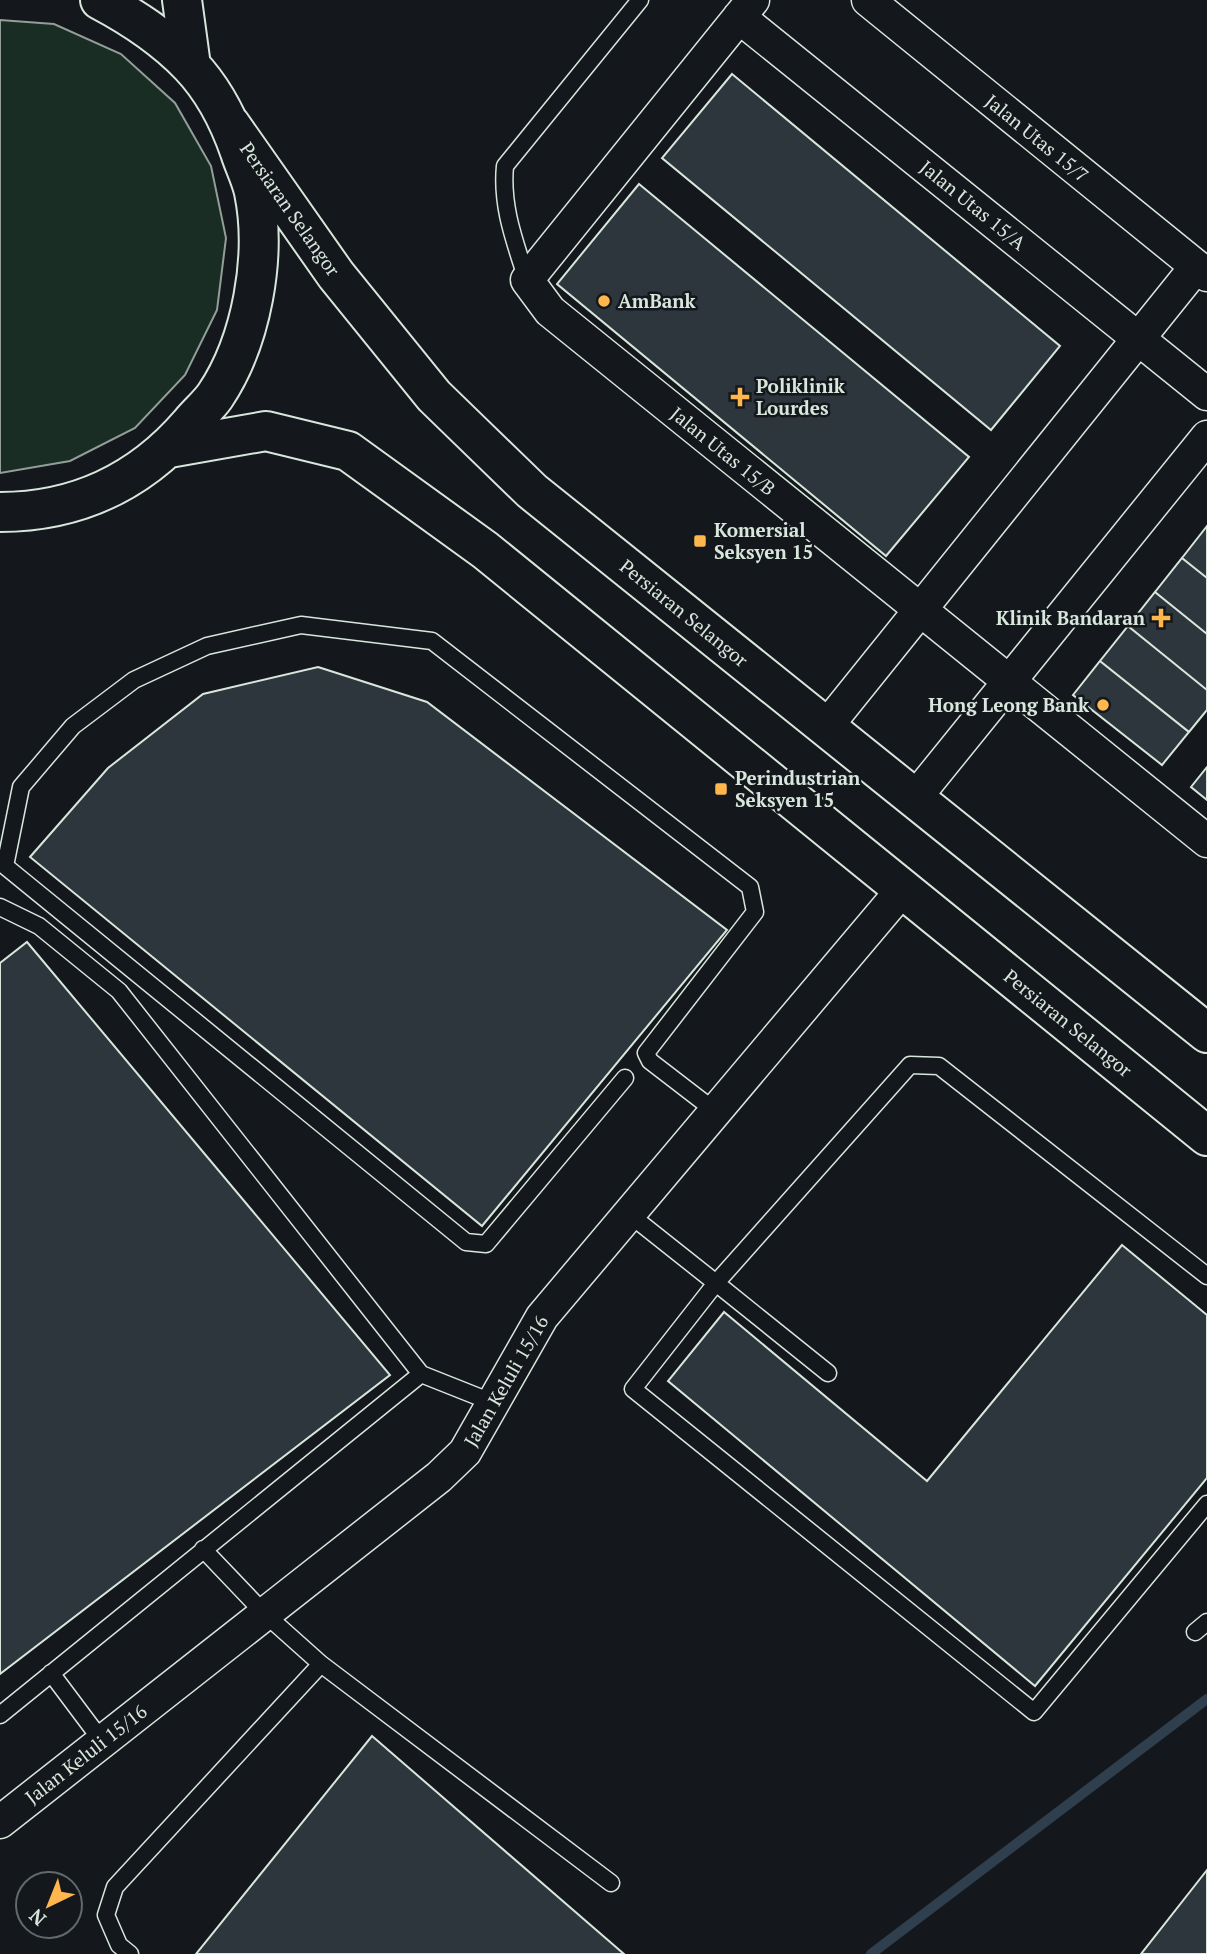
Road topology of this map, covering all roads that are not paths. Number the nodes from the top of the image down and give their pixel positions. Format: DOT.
graph roads {
  1 [pos="100,0"];
  2 [pos="182,0"];
  3 [pos="640,0"];
  4 [pos="868,0"];
  5 [pos="746,8"];
  6 [pos="191,66"];
  7 [pos="230,124"];
  8 [pos="1202,271"];
  9 [pos="527,280"];
  10 [pos="1138,339"];
  11 [pos="1207,394"];
  12 [pos="1207,437"];
  13 [pos="169,448"];
  14 [pos="18,512"];
  15 [pos="0,542"];
  16 [pos="920,610"];
  17 [pos="1010,682"];
  18 [pos="827,727"];
  19 [pos="915,798"];
  20 [pos="1207,841"];
  21 [pos="903,889"];
  22 [pos="0,907"];
  23 [pos="1207,1033"];
  24 [pos="625,1078"];
  25 [pos="715,1111"];
  26 [pos="1207,1136"];
  27 [pos="629,1214"];
  28 [pos="1207,1276"];
  29 [pos="716,1283"];
  30 [pos="828,1373"];
  31 [pos="421,1374"];
  32 [pos="494,1403"];
  33 [pos="1207,1504"];
  34 [pos="202,1549"];
  35 [pos="265,1614"];
  36 [pos="321,1664"];
  37 [pos="51,1673"];
  38 [pos="0,1715"];
  39 [pos="102,1741"];
  40 [pos="0,1822"];
  41 [pos="611,1883"];
  42 [pos="130,1954"];
  1 -- 6 [label="main road"];
  2 -- 6 [label="main road"];
  3 -- 9 [label="lane"];
  4 -- 8 [label="street, Jalan Utas 15/7"];
  5 -- 9 [label="street"];
  5 -- 10 [label="street, Jalan Utas 15/A"];
  6 -- 7 [label="main road"];
  7 -- 13 [label="main road"];
  7 -- 18 [label="main road, Persiaran Selangor"];
  8 -- 10 [label="street"];
  9 -- 16 [label="street, Jalan Utas 15/B"];
  10 -- 11 [label="street, Jalan Utas 15/A"];
  10 -- 16 [label="street"];
  12 -- 17 [label="street"];
  13 -- 14 [label="main road"];
  13 -- 21 [label="main road, Persiaran Selangor"];
  14 -- 15 [label="main road"];
  16 -- 17 [label="street, Jalan Utas 15/B"];
  16 -- 18 [label="street"];
  17 -- 19 [label="street"];
  17 -- 20 [label="street, Jalan Utas 15/B"];
  18 -- 19 [label="main road, Persiaran Selangor"];
  19 -- 23 [label="main road, Persiaran Selangor"];
  21 -- 25 [label="street, Jalan Keluli 15/16"];
  21 -- 26 [label="main road, Persiaran Selangor"];
  22 -- 31 [label="lane"];
  24 -- 25 [label="lane"];
  25 -- 27 [label="street, Jalan Keluli 15/16"];
  27 -- 29 [label="lane"];
  27 -- 32 [label="street, Jalan Keluli 15/16"];
  28 -- 29 [label="lane"];
  29 -- 30 [label="lane"];
  29 -- 33 [label="lane"];
  31 -- 32 [label="lane"];
  31 -- 34 [label="lane"];
  32 -- 35 [label="street, Jalan Keluli 15/16"];
  34 -- 35 [label="lane"];
  34 -- 37 [label="lane"];
  35 -- 36 [label="lane"];
  35 -- 39 [label="street, Jalan Keluli 15/16"];
  36 -- 41 [label="lane"];
  36 -- 42 [label="lane"];
  37 -- 38 [label="lane"];
  37 -- 39 [label="lane"];
  39 -- 40 [label="street, Jalan Keluli 15/16"];
}
